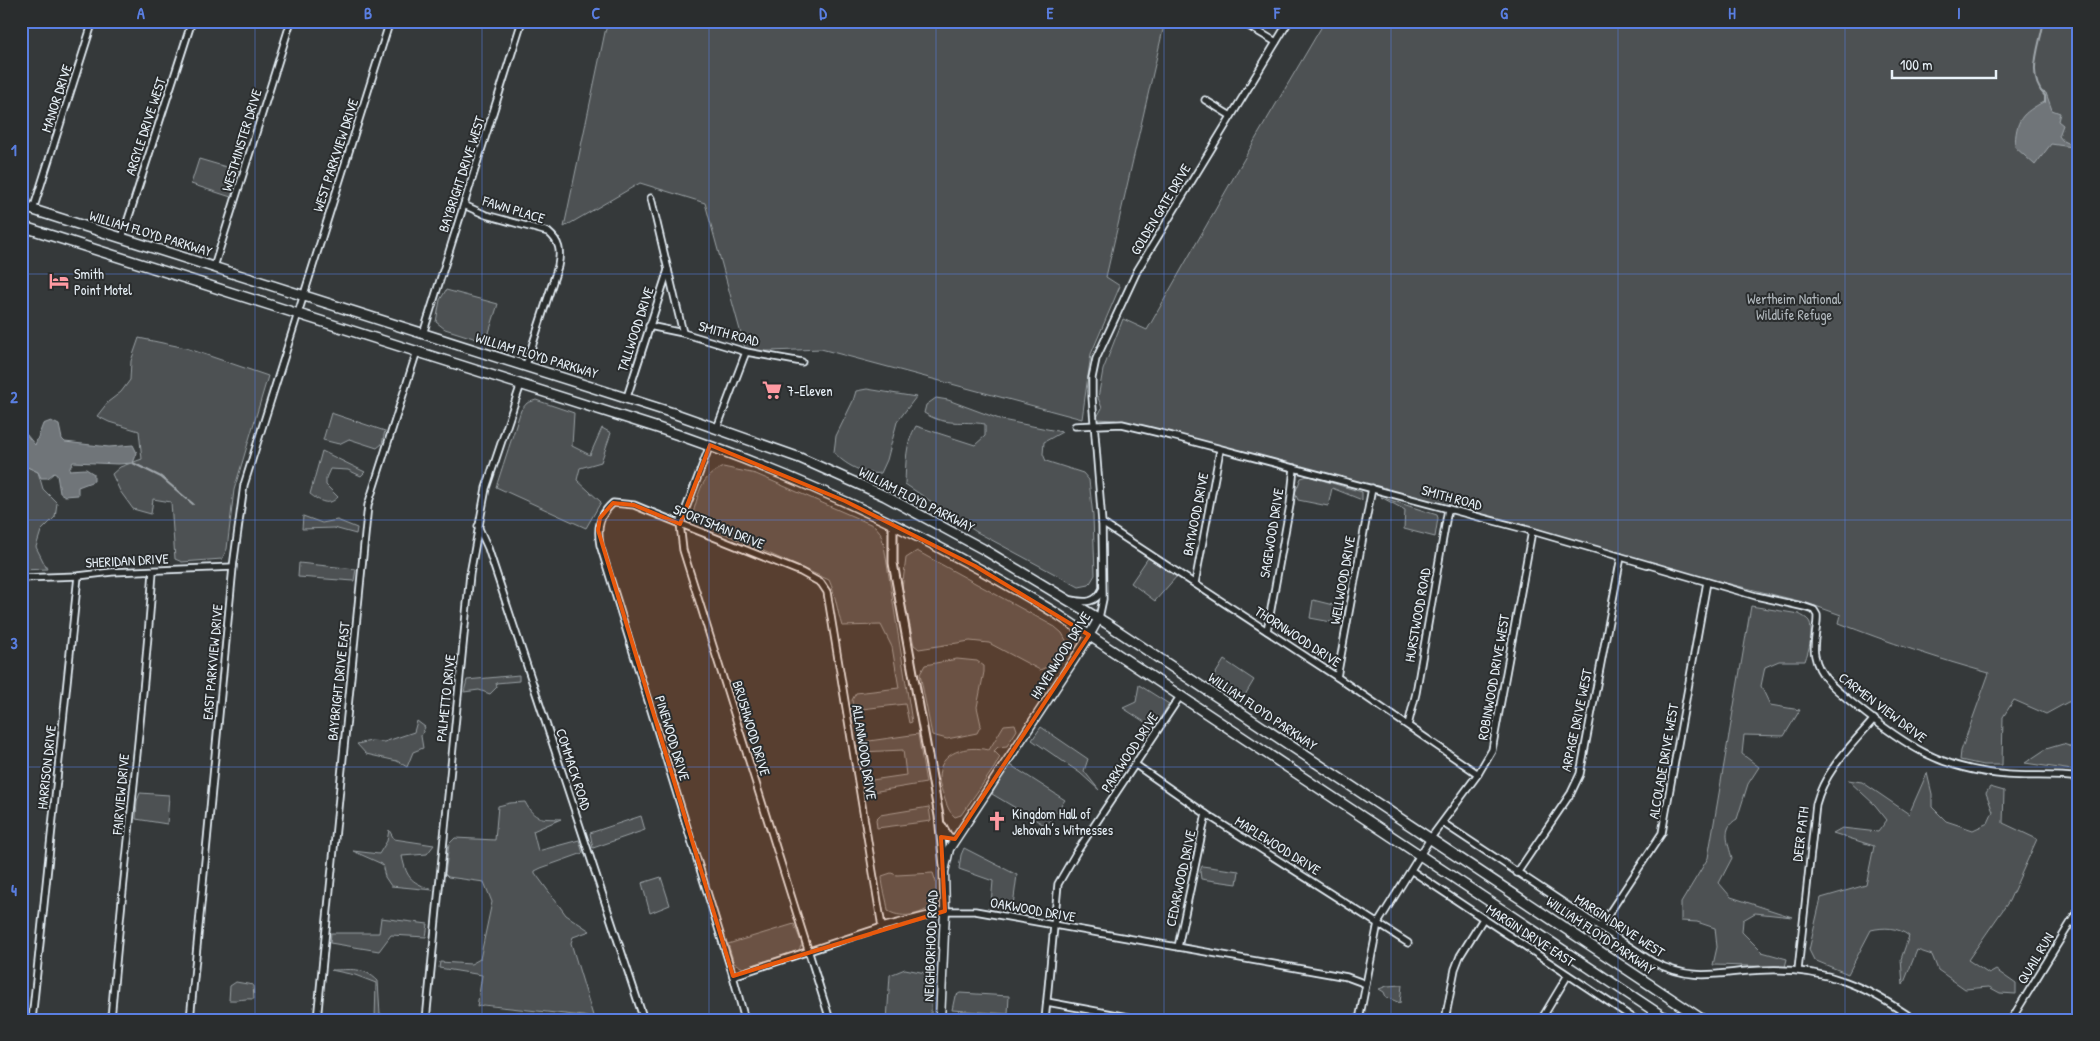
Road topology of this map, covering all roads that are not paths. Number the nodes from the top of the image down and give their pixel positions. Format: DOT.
graph roads {
  1 [pos="93,21"];
  2 [pos="192,21"];
  3 [pos="291,21"];
  4 [pos="390,21"];
  5 [pos="522,21"];
  6 [pos="1240,21"];
  7 [pos="1289,21"];
  8 [pos="1276,42"];
  9 [pos="1205,100"];
  10 [pos="1231,116"];
  11 [pos="651,198"];
  12 [pos="464,205"];
  13 [pos="21,206"];
  14 [pos="34,210"];
  15 [pos="24,227"];
  16 [pos="122,238"];
  17 [pos="21,246"];
  18 [pos="214,267"];
  19 [pos="668,268"];
  20 [pos="304,296"];
  21 [pos="298,314"];
  22 [pos="649,326"];
  23 [pos="683,333"];
  24 [pos="423,334"];
  25 [pos="417,351"];
  26 [pos="746,352"];
  27 [pos="802,362"];
  28 [pos="526,365"];
  29 [pos="521,384"];
  30 [pos="627,397"];
  31 [pos="1094,424"];
  32 [pos="1075,426"];
  33 [pos="717,428"];
  34 [pos="710,445"];
  35 [pos="1220,450"];
  36 [pos="1294,468"];
  37 [pos="1372,488"];
  38 [pos="606,508"];
  39 [pos="1448,510"];
  40 [pos="1102,523"];
  41 [pos="680,524"];
  42 [pos="894,524"];
  43 [pos="478,526"];
  44 [pos="1532,531"];
  45 [pos="1621,557"];
  46 [pos="233,567"];
  47 [pos="153,571"];
  48 [pos="78,576"];
  49 [pos="21,578"];
  50 [pos="1708,582"];
  51 [pos="821,583"];
  52 [pos="1195,583"];
  53 [pos="1103,585"];
  54 [pos="1069,600"];
  55 [pos="1818,615"];
  56 [pos="1099,618"];
  57 [pos="1267,631"];
  58 [pos="1089,635"];
  59 [pos="1337,676"];
  60 [pos="1181,695"];
  61 [pos="1874,719"];
  62 [pos="1408,724"];
  63 [pos="1136,765"];
  64 [pos="1478,774"];
  65 [pos="2079,778"];
  66 [pos="1206,814"];
  67 [pos="939,816"];
  68 [pos="1443,823"];
  69 [pos="955,839"];
  70 [pos="1430,839"];
  71 [pos="1421,855"];
  72 [pos="1412,870"];
  73 [pos="944,872"];
  74 [pos="1517,873"];
  75 [pos="2079,908"];
  76 [pos="945,911"];
  77 [pos="1483,918"];
  78 [pos="1378,922"];
  79 [pos="1056,926"];
  80 [pos="882,927"];
  81 [pos="1600,927"];
  82 [pos="1408,943"];
  83 [pos="1178,947"];
  84 [pos="809,952"];
  85 [pos="1798,970"];
  86 [pos="1568,975"];
  87 [pos="733,976"];
  88 [pos="1366,984"];
  89 [pos="1046,1002"];
  90 [pos="32,1020"];
  91 [pos="111,1020"];
  92 [pos="190,1020"];
  93 [pos="317,1020"];
  94 [pos="426,1020"];
  95 [pos="644,1020"];
  96 [pos="745,1020"];
  97 [pos="830,1020"];
  98 [pos="940,1020"];
  99 [pos="1046,1020"];
  100 [pos="1144,1020"];
  101 [pos="1358,1020"];
  102 [pos="1446,1020"];
  103 [pos="1541,1020"];
  104 [pos="1636,1020"];
  105 [pos="1668,1020"];
  106 [pos="1703,1020"];
  107 [pos="1915,1020"];
  108 [pos="2012,1020"];
  1 -- 14 [label="street, MANOR DRIVE"];
  2 -- 16 [label="street, ARGYLE DRIVE WEST"];
  3 -- 18 [label="street, WESTMINSTER DRIVE"];
  4 -- 20 [label="street, WEST PARKVIEW DRIVE"];
  5 -- 12 [label="street, BAYBRIGHT DRIVE WEST"];
  6 -- 8 [label="street"];
  7 -- 8 [label="street, GOLDEN GATE DRIVE"];
  8 -- 10 [label="street, GOLDEN GATE DRIVE"];
  9 -- 10 [label="street"];
  10 -- 31 [label="street, GOLDEN GATE DRIVE"];
  11 -- 19 [label="street, TALLWOOD DRIVE"];
  12 -- 24 [label="street, BAYBRIGHT DRIVE WEST"];
  12 -- 28 [label="street, FAWN PLACE"];
  13 -- 14 [label="highway, WILLIAM FLOYD PARKWAY"];
  14 -- 16 [label="highway, WILLIAM FLOYD PARKWAY"];
  15 -- 17 [label="street"];
  15 -- 21 [label="highway"];
  16 -- 18 [label="highway, WILLIAM FLOYD PARKWAY"];
  18 -- 20 [label="highway, WILLIAM FLOYD PARKWAY"];
  19 -- 22 [label="street, TALLWOOD DRIVE"];
  19 -- 23 [label="street, TALLWOOD DRIVE"];
  20 -- 21 [label="street, WEST PARKVIEW DRIVE"];
  20 -- 24 [label="highway, WILLIAM FLOYD PARKWAY"];
  21 -- 25 [label="highway"];
  21 -- 46 [label="street, EAST PARKVIEW DRIVE"];
  22 -- 23 [label="street, SMITH ROAD"];
  22 -- 30 [label="street, TALLWOOD DRIVE"];
  23 -- 26 [label="street, SMITH ROAD"];
  24 -- 28 [label="highway, WILLIAM FLOYD PARKWAY"];
  25 -- 29 [label="highway"];
  25 -- 93 [label="street, BAYBRIGHT DRIVE EAST"];
  26 -- 27 [label="street, SMITH ROAD"];
  26 -- 33 [label="street"];
  28 -- 30 [label="highway, WILLIAM FLOYD PARKWAY"];
  29 -- 34 [label="highway"];
  29 -- 43 [label="street, PALMETTO DRIVE"];
  30 -- 33 [label="highway, WILLIAM FLOYD PARKWAY"];
  31 -- 32 [label="street, SMITH ROAD"];
  31 -- 35 [label="street, SMITH ROAD"];
  31 -- 40 [label="street, HAVENWOOD DRIVE"];
  33 -- 54 [label="highway, WILLIAM FLOYD PARKWAY"];
  34 -- 41 [label="street, BRUSHWOOD DRIVE"];
  34 -- 42 [label="highway"];
  35 -- 36 [label="street, SMITH ROAD"];
  35 -- 52 [label="street, BAYWOOD DRIVE"];
  36 -- 37 [label="street, SMITH ROAD"];
  36 -- 57 [label="street, SAGEWOOD DRIVE"];
  37 -- 39 [label="street, SMITH ROAD"];
  37 -- 59 [label="street, WELLWOOD DRIVE"];
  38 -- 41 [label="street, SPORTSMAN DRIVE"];
  38 -- 87 [label="street, PINEWOOD DRIVE"];
  39 -- 44 [label="street, SMITH ROAD"];
  39 -- 62 [label="street, HURSTWOOD ROAD"];
  40 -- 52 [label="street, THORNWOOD DRIVE"];
  40 -- 53 [label="street, HAVENWOOD DRIVE"];
  41 -- 51 [label="street, SPORTSMAN DRIVE"];
  41 -- 84 [label="street, BRUSHWOOD DRIVE"];
  42 -- 58 [label="highway"];
  42 -- 67 [label="street"];
  43 -- 94 [label="street, PALMETTO DRIVE"];
  43 -- 95 [label="street, COMMACK ROAD"];
  44 -- 45 [label="street, SMITH ROAD"];
  44 -- 64 [label="street, ROBINWOOD DRIVE WEST"];
  45 -- 50 [label="street, SMITH ROAD"];
  45 -- 74 [label="street, ARPAGE DRIVE WEST"];
  46 -- 47 [label="street, SHERIDAN DRIVE"];
  46 -- 92 [label="street, EAST PARKVIEW DRIVE"];
  47 -- 48 [label="street, SHERIDAN DRIVE"];
  47 -- 91 [label="street, FAIRVIEW DRIVE"];
  48 -- 49 [label="street, SHERIDAN DRIVE"];
  48 -- 90 [label="street, HARRISON DRIVE"];
  50 -- 55 [label="street, SMITH ROAD"];
  50 -- 81 [label="street, ALCOLADE DRIVE WEST"];
  51 -- 80 [label="street, ALLANWOOD DRIVE"];
  52 -- 57 [label="street, THORNWOOD DRIVE"];
  53 -- 54 [label="street"];
  53 -- 56 [label="street, HAVENWOOD DRIVE"];
  54 -- 56 [label="highway, WILLIAM FLOYD PARKWAY"];
  55 -- 61 [label="street, CARMEN VIEW DRIVE"];
  56 -- 58 [label="main road, HAVENWOOD DRIVE"];
  56 -- 70 [label="highway, WILLIAM FLOYD PARKWAY"];
  57 -- 59 [label="street, THORNWOOD DRIVE"];
  58 -- 60 [label="highway"];
  58 -- 69 [label="main road, HAVENWOOD DRIVE"];
  59 -- 62 [label="street, THORNWOOD DRIVE"];
  60 -- 63 [label="street, PARKWOOD DRIVE"];
  60 -- 71 [label="highway"];
  61 -- 65 [label="street, CARMEN VIEW DRIVE"];
  61 -- 85 [label="street, DEER PATH"];
  62 -- 64 [label="street, THORNWOOD DRIVE"];
  63 -- 66 [label="street, MAPLEWOOD DRIVE"];
  63 -- 79 [label="street, PARKWOOD DRIVE"];
  64 -- 68 [label="street, ROBINWOOD DRIVE WEST"];
  66 -- 78 [label="street, MAPLEWOOD DRIVE"];
  66 -- 83 [label="street, CEDARWOOD DRIVE"];
  67 -- 69 [label="street"];
  67 -- 73 [label="street"];
  68 -- 70 [label="street, ROBINWOOD DRIVE WEST"];
  68 -- 74 [label="street, MARGIN DRIVE WEST"];
  69 -- 73 [label="main road, HAVENWOOD DRIVE"];
  70 -- 71 [label="street, ROBINWOOD DRIVE WEST"];
  70 -- 106 [label="highway, WILLIAM FLOYD PARKWAY"];
  71 -- 72 [label="street, ROBINWOOD DRIVE WEST"];
  71 -- 105 [label="highway"];
  72 -- 77 [label="street, MARGIN DRIVE EAST"];
  72 -- 78 [label="street, ROBINWOOD DRIVE WEST"];
  73 -- 76 [label="main road, NEIGHBORHOOD ROAD"];
  74 -- 81 [label="street, MARGIN DRIVE WEST"];
  75 -- 108 [label="street, QUAIL RUN"];
  76 -- 79 [label="street, OAKWOOD DRIVE"];
  76 -- 80 [label="street, OAKWOOD DRIVE"];
  76 -- 98 [label="main road, NEIGHBORHOOD ROAD"];
  77 -- 86 [label="street, MARGIN DRIVE EAST"];
  77 -- 102 [label="street"];
  78 -- 82 [label="street, MAPLEWOOD DRIVE"];
  78 -- 88 [label="street"];
  79 -- 83 [label="street, OAKWOOD DRIVE"];
  79 -- 89 [label="street, PARKWOOD DRIVE"];
  80 -- 84 [label="street, OAKWOOD DRIVE"];
  81 -- 85 [label="street, MARGIN DRIVE WEST"];
  83 -- 88 [label="street, OAKWOOD DRIVE"];
  84 -- 87 [label="street, OAKWOOD DRIVE"];
  84 -- 97 [label="street, BRUSHWOOD DRIVE"];
  85 -- 107 [label="street, MARGIN DRIVE WEST"];
  86 -- 103 [label="street"];
  86 -- 104 [label="street, MARGIN DRIVE EAST"];
  87 -- 96 [label="street"];
  88 -- 101 [label="street"];
  89 -- 99 [label="street, PARKWOOD DRIVE"];
  89 -- 100 [label="street"];
}
